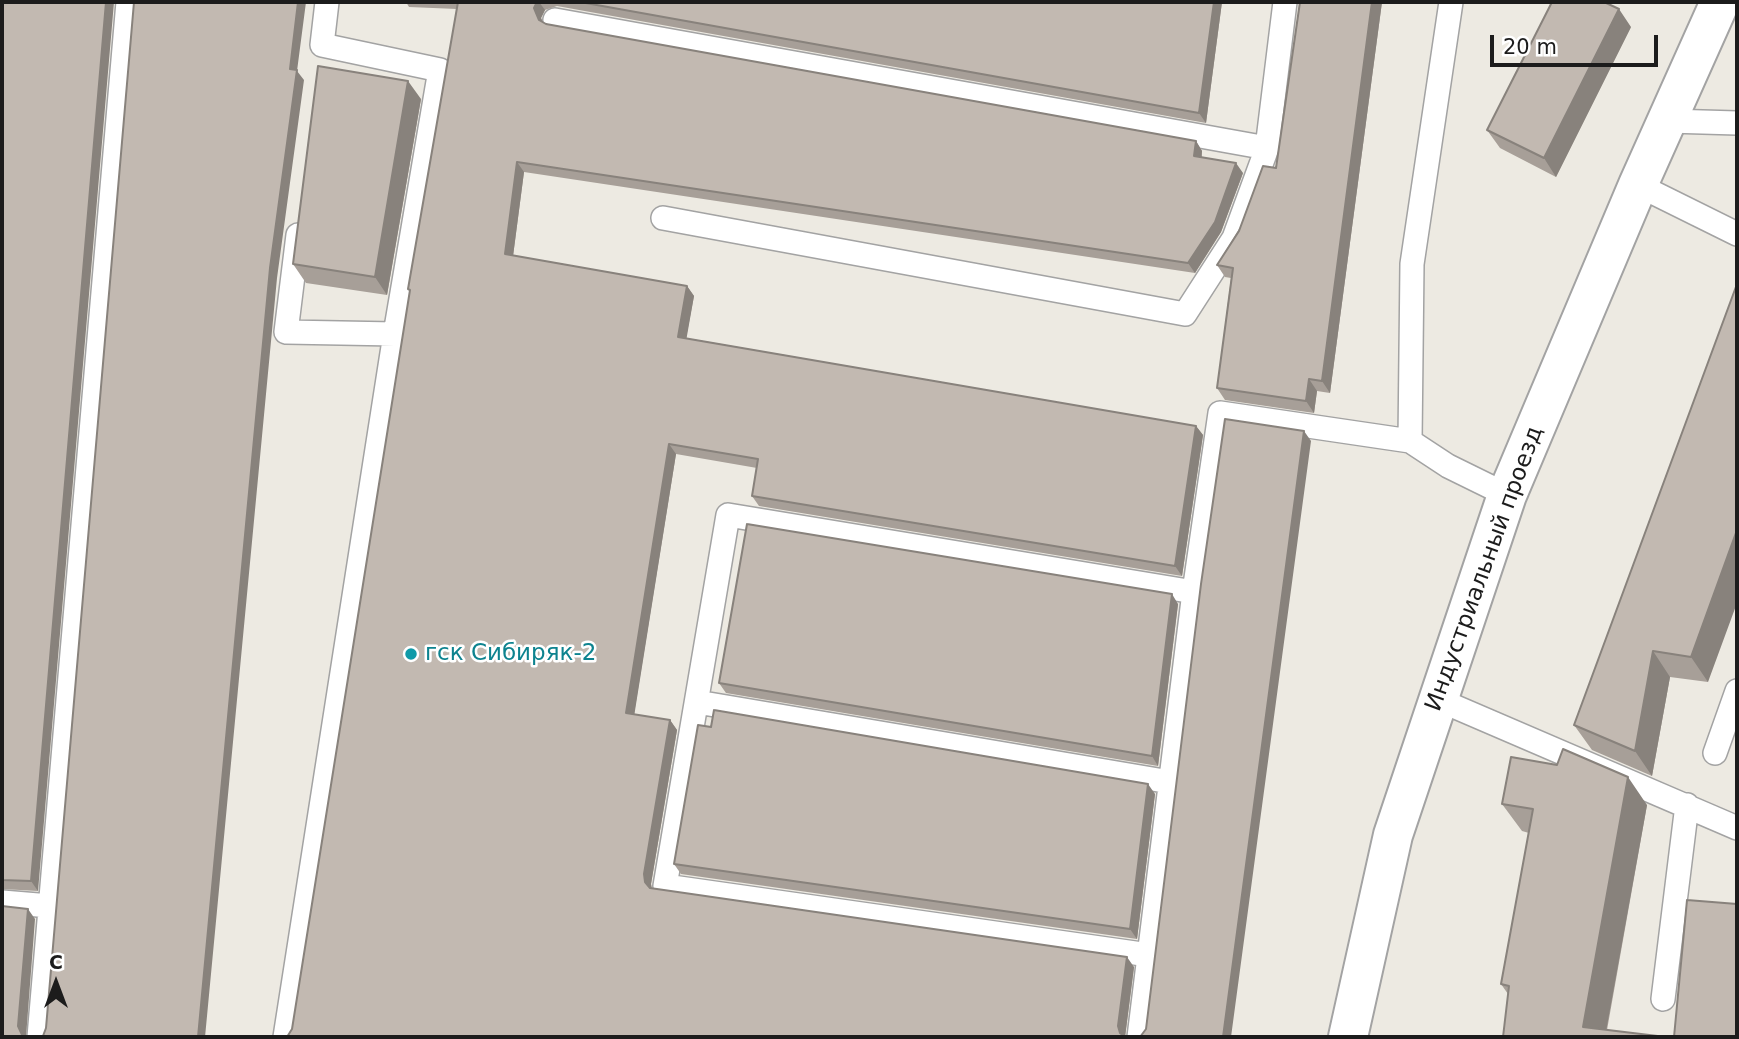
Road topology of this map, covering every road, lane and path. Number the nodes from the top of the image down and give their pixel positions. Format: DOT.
graph roads {
  1 [pos="128,2"];
  2 [pos="327,2"];
  3 [pos="1285,2"];
  4 [pos="1451,2"];
  5 [pos="1720,2"];
  6 [pos="555,20"];
  7 [pos="322,45"];
  8 [pos="319,72"];
  9 [pos="1668,121"];
  10 [pos="1737,123"];
  11 [pos="1267,148"];
  12 [pos="1638,185"];
  13 [pos="301,209"];
  14 [pos="663,218"];
  15 [pos="1737,233"];
  16 [pos="395,334"];
  17 [pos="1409,441"];
  18 [pos="1507,495"];
  19 [pos="1195,592"];
  20 [pos="1737,691"];
  21 [pos="1437,699"];
  22 [pos="697,702"];
  23 [pos="1715,752"];
  24 [pos="1170,782"];
  25 [pos="1687,805"];
  26 [pos="1737,828"];
  27 [pos="2,902"];
  28 [pos="50,906"];
  29 [pos="1149,956"];
  30 [pos="1663,999"];
  31 [pos="39,1037"];
  32 [pos="285,1037"];
  33 [pos="1139,1037"];
  34 [pos="1348,1037"];
  1 -- 28 [label="lane"];
  2 -- 7 [label="lane"];
  3 -- 11 [label="lane"];
  4 -- 17 [label="lane"];
  5 -- 9 [label="street, Индустриальный проезд"];
  6 -- 11 [label="lane"];
  7 -- 8 [label="lane"];
  7 -- 16 [label="lane"];
  9 -- 10 [label="lane"];
  9 -- 12 [label="street, Индустриальный проезд"];
  11 -- 14 [label="lane"];
  12 -- 15 [label="lane"];
  12 -- 18 [label="street, Индустриальный проезд"];
  13 -- 16 [label="lane"];
  16 -- 32 [label="lane"];
  17 -- 18 [label="lane"];
  17 -- 19 [label="lane"];
  18 -- 21 [label="street, Индустриальный проезд"];
  19 -- 22 [label="lane"];
  19 -- 24 [label="lane"];
  20 -- 23 [label="lane"];
  21 -- 25 [label="lane"];
  21 -- 34 [label="street, Индустриальный проезд"];
  22 -- 24 [label="lane"];
  22 -- 29 [label="lane"];
  24 -- 29 [label="lane"];
  25 -- 26 [label="lane"];
  25 -- 30 [label="lane"];
  27 -- 28 [label="lane"];
  28 -- 31 [label="lane"];
  29 -- 33 [label="lane"];
}
